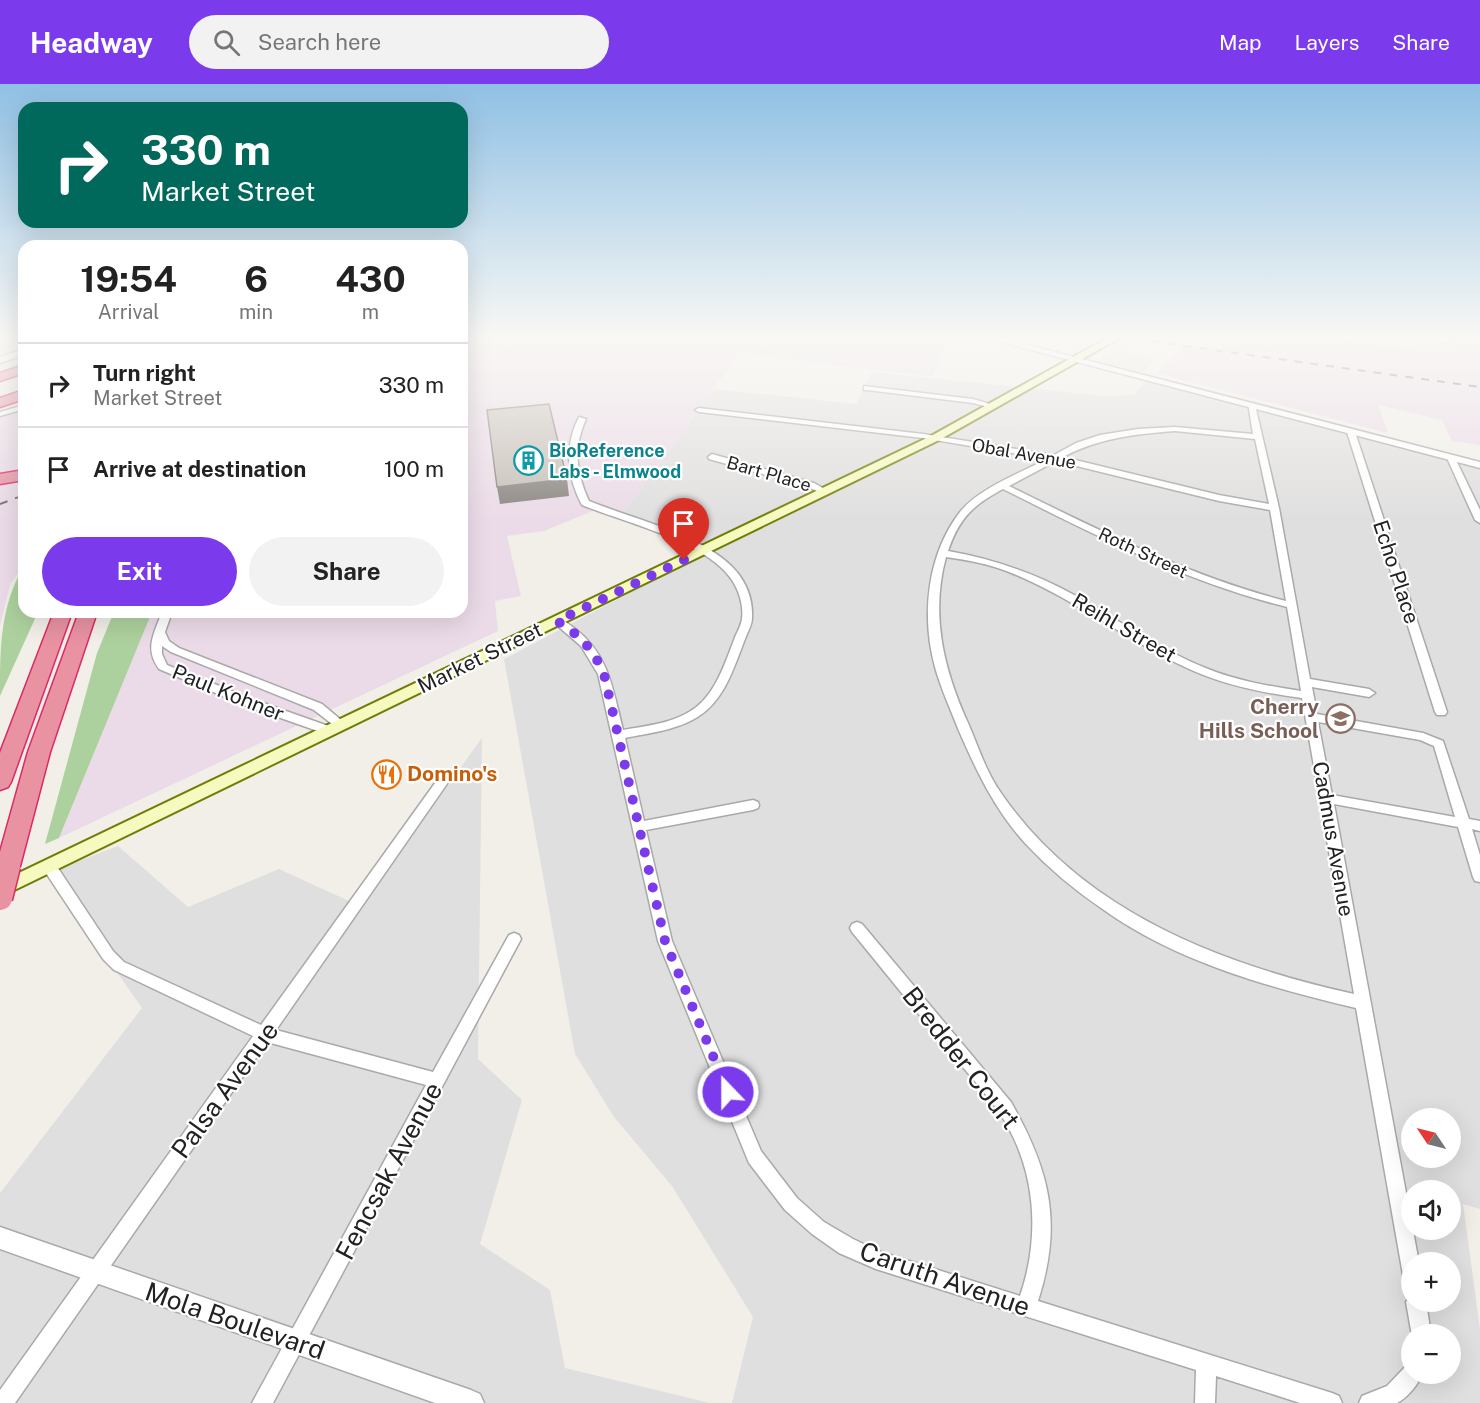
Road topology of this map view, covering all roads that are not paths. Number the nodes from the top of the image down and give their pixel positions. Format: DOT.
graph roads {
  1 [pos="952,399"];
  2 [pos="1006,399"];
  3 [pos="1226,399"];
  4 [pos="0,403"];
  5 [pos="18,403"];
  6 [pos="18,405"];
  7 [pos="1251,405"];
  8 [pos="993,406"];
  9 [pos="699,410"];
  10 [pos="0,414"];
  11 [pos="582,418"];
  12 [pos="1352,432"];
  13 [pos="1257,437"];
  14 [pos="935,438"];
  15 [pos="712,457"];
  16 [pos="1054,458"];
  17 [pos="1451,458"];
  18 [pos="1480,465"];
  19 [pos="18,476"];
  20 [pos="0,479"];
  21 [pos="1001,485"];
  22 [pos="826,492"];
  23 [pos="1274,508"];
  24 [pos="1480,520"];
  25 [pos="703,550"];
  26 [pos="942,553"];
  27 [pos="1291,604"];
  28 [pos="61,618"];
  29 [pos="86,618"];
  30 [pos="164,618"];
  31 [pos="557,621"];
  32 [pos="160,633"];
  33 [pos="1307,689"];
  34 [pos="1369,693"];
  35 [pos="1441,712"];
  36 [pos="1311,717"];
  37 [pos="336,728"];
  38 [pos="618,735"];
  39 [pos="447,775"];
  40 [pos="0,782"];
  41 [pos="1326,798"];
  42 [pos="753,805"];
  43 [pos="1464,824"];
  44 [pos="1480,826"];
  45 [pos="638,827"];
  46 [pos="49,866"];
  47 [pos="1480,877"];
  48 [pos="0,890"];
  49 [pos="0,898"];
  50 [pos="857,927"];
  51 [pos="514,939"];
  52 [pos="1363,1003"];
  53 [pos="265,1034"];
  54 [pos="438,1081"];
  55 [pos="0,1239"];
  56 [pos="1408,1252"];
  57 [pos="95,1272"];
  58 [pos="1026,1307"];
  59 [pos="296,1342"];
  60 [pos="1206,1364"];
  61 [pos="1403,1384"];
  62 [pos="3,1403"];
  63 [pos="262,1403"];
  64 [pos="471,1403"];
  65 [pos="1205,1403"];
  66 [pos="1332,1403"];
  67 [pos="1370,1403"];
  1 -- 8 [label="street"];
  2 -- 8 [label="main road, Market Street"];
  3 -- 7 [label="street"];
  4 -- 5 [label="highway"];
  6 -- 10 [label="street"];
  7 -- 12 [label="street"];
  7 -- 13 [label="street, Cadmus Avenue"];
  8 -- 14 [label="main road, Market Street"];
  9 -- 14 [label="street, Obal Avenue"];
  11 -- 25 [label="street"];
  12 -- 17 [label="street"];
  12 -- 35 [label="street, Echo Place"];
  13 -- 16 [label="street"];
  13 -- 23 [label="street, Cadmus Avenue"];
  14 -- 16 [label="street, Obal Avenue"];
  14 -- 22 [label="main road, Market Street"];
  15 -- 22 [label="street, Bart Place"];
  16 -- 21 [label="street"];
  16 -- 23 [label="street, Obal Avenue"];
  17 -- 18 [label="street"];
  17 -- 24 [label="street"];
  19 -- 20 [label="highway"];
  21 -- 26 [label="street"];
  21 -- 27 [label="street, Roth Street"];
  22 -- 25 [label="main road, Market Street"];
  23 -- 27 [label="street, Cadmus Avenue"];
  25 -- 31 [label="main road, Market Street"];
  25 -- 38 [label="street"];
  26 -- 33 [label="street, Reihl Street"];
  26 -- 52 [label="street"];
  27 -- 33 [label="street, Cadmus Avenue"];
  28 -- 40 [label="highway"];
  29 -- 49 [label="highway, bridge"];
  30 -- 32 [label="street, Paul Kohner"];
  31 -- 37 [label="main road, Market Street"];
  31 -- 38 [label="street, Caruth Avenue"];
  32 -- 37 [label="street, Paul Kohner"];
  32 -- 37 [label="street, Paul Kohner"];
  33 -- 34 [label="street, Reihl Street"];
  33 -- 36 [label="street, Cadmus Avenue"];
  36 -- 41 [label="street, Cadmus Avenue"];
  36 -- 43 [label="street"];
  37 -- 46 [label="main road, Market Street"];
  38 -- 45 [label="street, Caruth Avenue"];
  39 -- 53 [label="street, Palsa Avenue"];
  41 -- 43 [label="street"];
  41 -- 52 [label="street, Cadmus Avenue"];
  42 -- 45 [label="street"];
  43 -- 44 [label="street"];
  43 -- 47 [label="street"];
  45 -- 58 [label="street, Caruth Avenue"];
  46 -- 48 [label="main road, Market Street"];
  46 -- 53 [label="street"];
  50 -- 58 [label="street, Bredder Court"];
  51 -- 54 [label="street, Fencsak Avenue"];
  52 -- 56 [label="street, Cadmus Avenue"];
  53 -- 54 [label="street"];
  53 -- 57 [label="street, Palsa Avenue"];
  54 -- 59 [label="street, Fencsak Avenue"];
  55 -- 57 [label="street, Mola Boulevard"];
  57 -- 59 [label="street, Mola Boulevard"];
  57 -- 62 [label="street, Palsa Avenue"];
  58 -- 60 [label="street, Caruth Avenue"];
  59 -- 63 [label="street, Fencsak Avenue"];
  59 -- 64 [label="street, Mola Boulevard"];
  60 -- 65 [label="street"];
  60 -- 66 [label="street"];
  61 -- 67 [label="street"];
}
